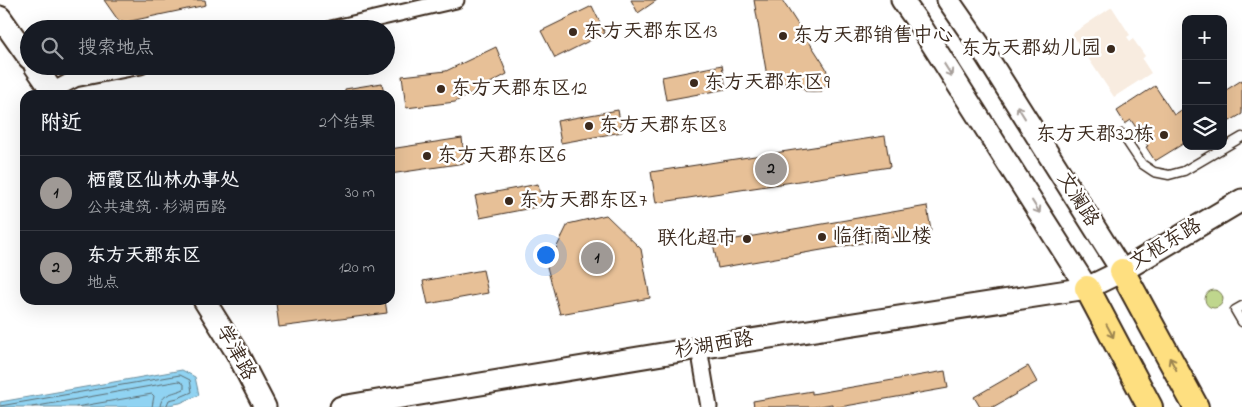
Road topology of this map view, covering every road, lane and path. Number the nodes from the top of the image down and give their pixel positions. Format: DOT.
graph roads {
  1 [pos="456,0"];
  2 [pos="902,0"];
  3 [pos="948,0"];
  4 [pos="0,17"];
  5 [pos="370,20"];
  6 [pos="20,45"];
  7 [pos="41,75"];
  8 [pos="95,75"];
  9 [pos="52,90"];
  10 [pos="58,90"];
  11 [pos="1122,134"];
  12 [pos="1242,137"];
  13 [pos="1242,200"];
  14 [pos="1122,272"];
  15 [pos="1087,288"];
  16 [pos="207,305"];
  17 [pos="1242,306"];
  18 [pos="1242,322"];
  19 [pos="699,348"];
  20 [pos="265,407"];
  21 [pos="341,407"];
  22 [pos="709,407"];
  23 [pos="1150,407"];
  24 [pos="1196,407"];
  1 -- 5 [label="street"];
  2 -- 15 [label="street, 文澜路, one-way"];
  14 -- 3 [label="street, 文澜路, one-way"];
  4 -- 6 [label="street"];
  7 -- 9 [label="street"];
  8 -- 10 [label="street"];
  11 -- 12 [label="lane"];
  13 -- 14 [label="street, 文枢东路"];
  14 -- 15 [label="street, 文枢东路"];
  24 -- 14 [label="main road, 文澜路, one-way"];
  15 -- 19 [label="street, 杉湖西路"];
  15 -- 23 [label="main road, 文澜路, one-way"];
  16 -- 20 [label="street, 学津路"];
  17 -- 18 [label="lane"];
  19 -- 21 [label="street, 杉湖西路"];
  19 -- 22 [label="street"];
}
